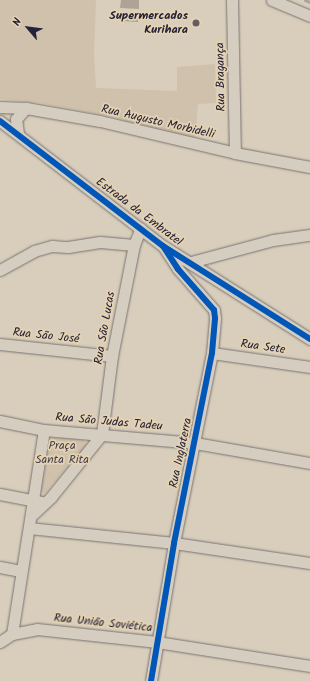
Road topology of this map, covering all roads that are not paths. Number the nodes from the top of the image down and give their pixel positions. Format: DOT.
graph roads {
  1 [pos="232,0"];
  2 [pos="272,0"];
  3 [pos="310,16"];
  4 [pos="0,107"];
  5 [pos="26,108"];
  6 [pos="0,121"];
  7 [pos="18,133"];
  8 [pos="235,153"];
  9 [pos="310,167"];
  10 [pos="141,228"];
  11 [pos="310,235"];
  12 [pos="134,245"];
  13 [pos="163,246"];
  14 [pos="191,262"];
  15 [pos="0,270"];
  16 [pos="310,339"];
  17 [pos="0,344"];
  18 [pos="212,353"];
  19 [pos="112,356"];
  20 [pos="310,367"];
  21 [pos="0,422"];
  22 [pos="44,430"];
  23 [pos="102,434"];
  24 [pos="195,443"];
  25 [pos="310,463"];
  26 [pos="0,494"];
  27 [pos="39,502"];
  28 [pos="29,528"];
  29 [pos="174,543"];
  30 [pos="310,564"];
  31 [pos="0,566"];
  32 [pos="21,571"];
  33 [pos="12,634"];
  34 [pos="0,642"];
  35 [pos="157,642"];
  36 [pos="310,666"];
  37 [pos="151,681"];
  1 -- 8 [label="street, Rua Bragança"];
  2 -- 3 [label="street"];
  4 -- 5 [label="street, Rua Augusto Morbidelli"];
  5 -- 7 [label="street"];
  5 -- 8 [label="street, Rua Augusto Morbidelli"];
  6 -- 7 [label="street, Estrada da Embratel"];
  7 -- 10 [label="street, Estrada da Embratel"];
  8 -- 9 [label="street, Rua Augusto Morbidelli"];
  10 -- 12 [label="street, Rua São Lucas"];
  10 -- 13 [label="street, Estrada da Embratel"];
  11 -- 14 [label="street"];
  12 -- 15 [label="street"];
  12 -- 19 [label="street, Rua São Lucas"];
  13 -- 14 [label="street, Estrada da Embratel"];
  13 -- 18 [label="street, Rua Inglaterra"];
  14 -- 16 [label="street, Estrada da Embratel"];
  17 -- 19 [label="street, Rua São José"];
  18 -- 20 [label="street, Rua Sete"];
  18 -- 24 [label="street, Rua Inglaterra"];
  19 -- 23 [label="street, Rua São Lucas"];
  21 -- 22 [label="street, Rua São Judas Tadeu"];
  22 -- 23 [label="street, Rua São Judas Tadeu"];
  22 -- 27 [label="street"];
  23 -- 24 [label="street, Rua São Judas Tadeu"];
  23 -- 27 [label="street"];
  24 -- 25 [label="street, Rua São Judas Tadeu"];
  24 -- 29 [label="street, Rua Inglaterra"];
  26 -- 27 [label="street"];
  27 -- 28 [label="street"];
  28 -- 29 [label="street"];
  28 -- 32 [label="street"];
  29 -- 30 [label="street"];
  29 -- 35 [label="street, Rua Inglaterra"];
  31 -- 32 [label="street"];
  32 -- 33 [label="street"];
  33 -- 34 [label="street"];
  33 -- 35 [label="street, Rua União Soviética"];
  35 -- 36 [label="street, Rua União Soviética"];
  35 -- 37 [label="street, Rua Inglaterra"];
}
